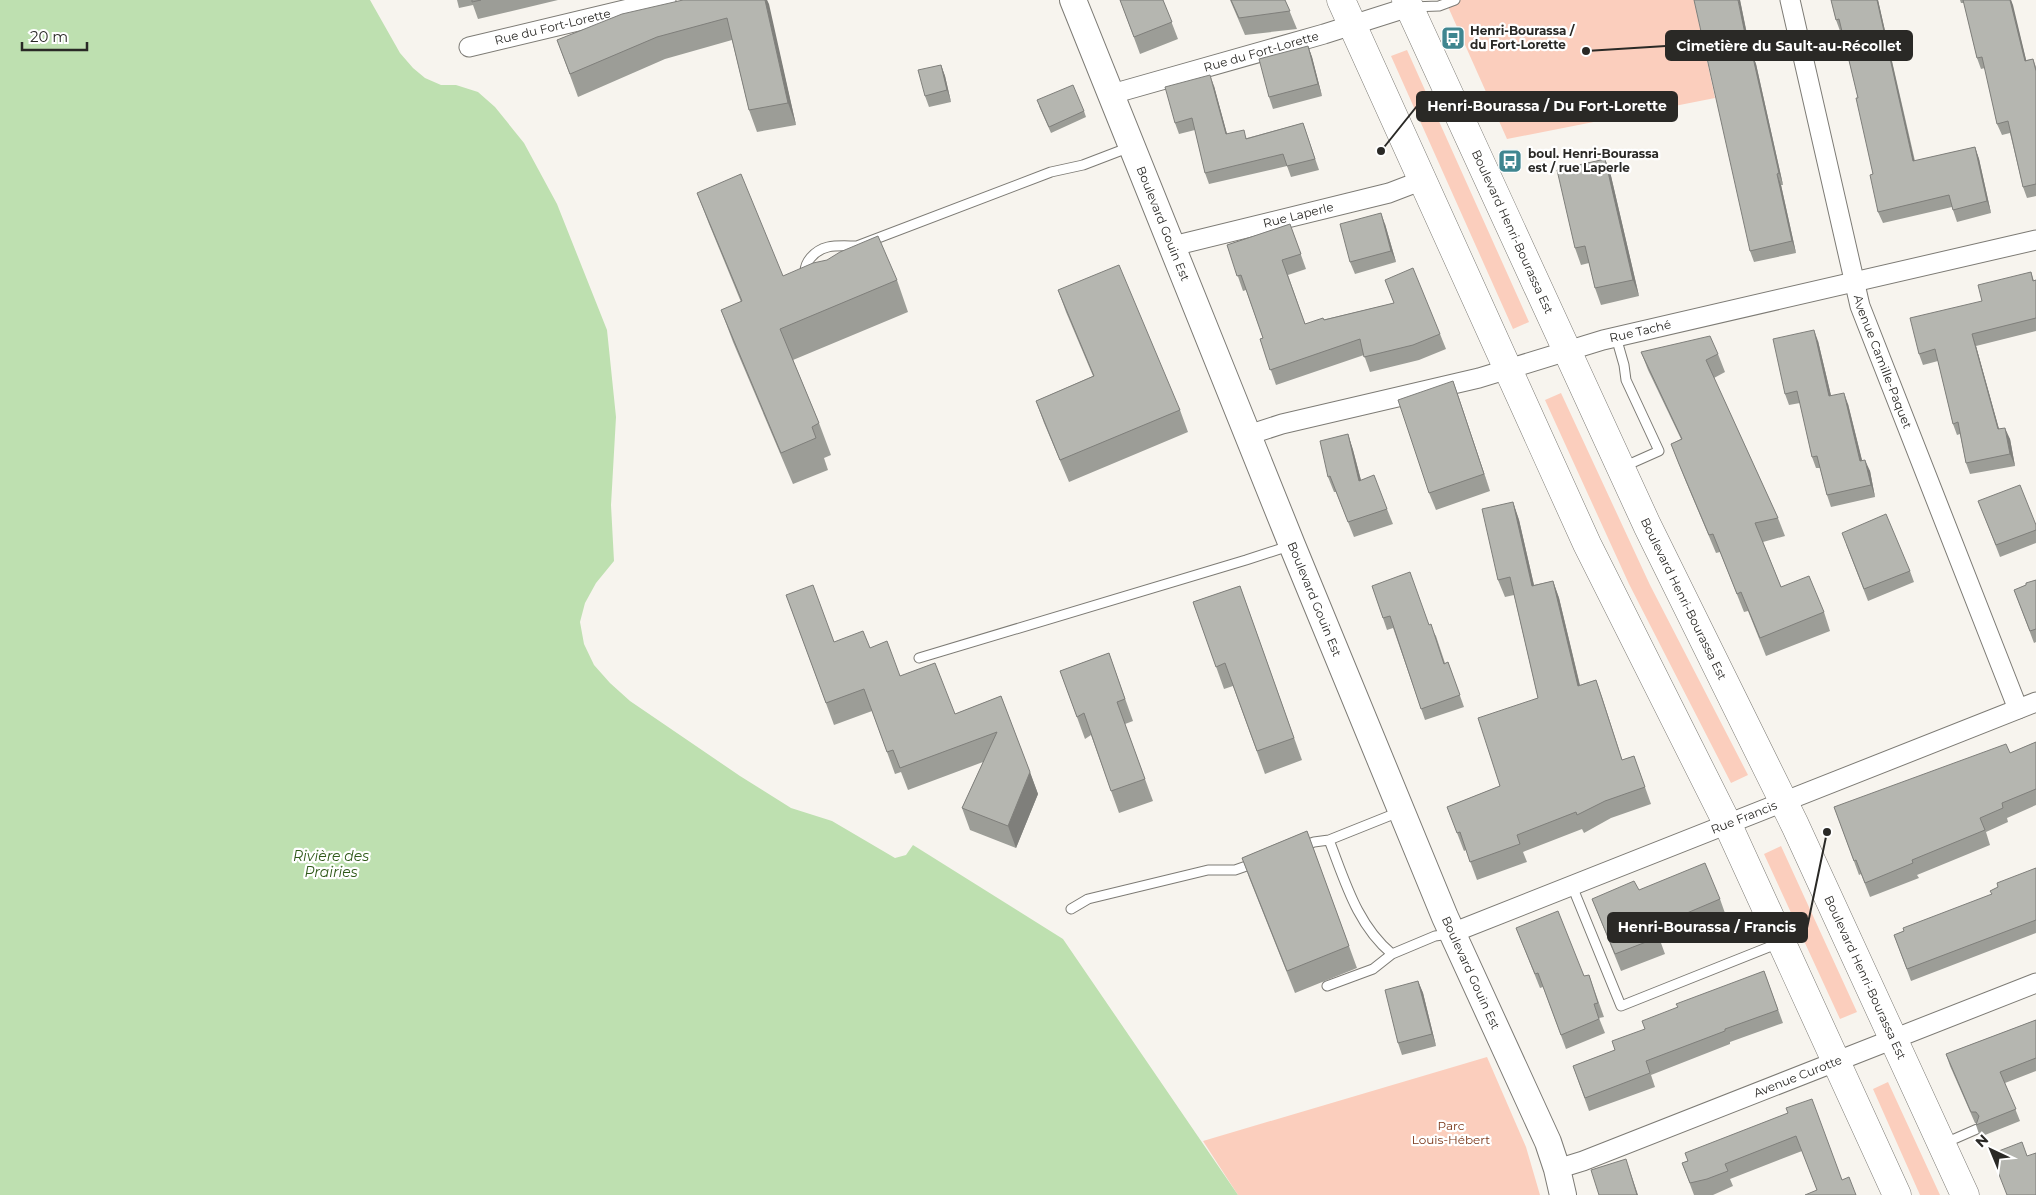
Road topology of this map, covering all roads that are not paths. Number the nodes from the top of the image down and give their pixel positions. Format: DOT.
graph roads {
  1 [pos="666,0"];
  2 [pos="1074,0"];
  3 [pos="1341,0"];
  4 [pos="1455,0"];
  5 [pos="1790,0"];
  6 [pos="1408,3"];
  7 [pos="1352,25"];
  8 [pos="469,47"];
  9 [pos="1112,94"];
  10 [pos="1133,146"];
  11 [pos="1423,180"];
  12 [pos="2036,240"];
  13 [pos="857,246"];
  14 [pos="1173,246"];
  15 [pos="855,256"];
  16 [pos="1853,281"];
  17 [pos="812,285"];
  18 [pos="1616,337"];
  19 [pos="1566,352"];
  20 [pos="1508,370"];
  21 [pos="1248,434"];
  22 [pos="1621,468"];
  23 [pos="1292,545"];
  24 [pos="919,658"];
  25 [pos="2036,702"];
  26 [pos="2018,709"];
  27 [pos="1785,802"];
  28 [pos="1402,810"];
  29 [pos="1728,825"];
  30 [pos="1329,840"];
  31 [pos="1288,852"];
  32 [pos="1262,861"];
  33 [pos="1572,886"];
  34 [pos="1071,909"];
  35 [pos="1452,933"];
  36 [pos="1781,942"];
  37 [pos="1392,954"];
  38 [pos="2036,983"];
  39 [pos="1327,986"];
  40 [pos="1893,1040"];
  41 [pos="1837,1062"];
  42 [pos="1977,1129"];
  43 [pos="1941,1145"];
  44 [pos="1557,1169"];
  45 [pos="1563,1195"];
  46 [pos="1897,1195"];
  47 [pos="1964,1195"];
  1 -- 8 [label="street, Rue du Fort-Lorette"];
  2 -- 9 [label="street, Boulevard Gouin Est"];
  3 -- 7 [label="main road"];
  4 -- 6 [label="lane"];
  5 -- 16 [label="street, Avenue Camille-Paquet"];
  6 -- 7 [label="street, Rue du Fort-Lorette"];
  6 -- 19 [label="main road, Boulevard Henri-Bourassa Est"];
  7 -- 9 [label="street, Rue du Fort-Lorette"];
  7 -- 11 [label="main road"];
  9 -- 10 [label="street, Boulevard Gouin Est"];
  10 -- 13 [label="lane"];
  10 -- 14 [label="street, Boulevard Gouin Est"];
  11 -- 14 [label="street, Rue Laperle"];
  11 -- 20 [label="main road"];
  12 -- 16 [label="street, Rue Taché"];
  13 -- 15 [label="lane"];
  13 -- 17 [label="lane"];
  14 -- 21 [label="street, Boulevard Gouin Est"];
  16 -- 18 [label="street, Rue Taché"];
  16 -- 26 [label="street, Avenue Camille-Paquet"];
  18 -- 19 [label="street, Rue Taché"];
  18 -- 22 [label="lane"];
  19 -- 20 [label="street, Rue Taché"];
  19 -- 22 [label="main road, Boulevard Henri-Bourassa Est"];
  20 -- 21 [label="street, Rue Taché"];
  20 -- 29 [label="main road"];
  21 -- 23 [label="street, Boulevard Gouin Est"];
  22 -- 27 [label="main road, Boulevard Henri-Bourassa Est"];
  23 -- 24 [label="lane"];
  23 -- 28 [label="street, Boulevard Gouin Est"];
  25 -- 26 [label="street, Rue Francis"];
  26 -- 27 [label="street, Rue Francis"];
  27 -- 29 [label="street, Rue Francis"];
  27 -- 40 [label="main road, Boulevard Henri-Bourassa Est"];
  28 -- 30 [label="lane"];
  28 -- 35 [label="street, Boulevard Gouin Est"];
  29 -- 33 [label="street, Rue Francis"];
  29 -- 36 [label="main road"];
  30 -- 31 [label="lane"];
  30 -- 37 [label="lane"];
  32 -- 34 [label="lane"];
  33 -- 35 [label="street, Rue Francis"];
  33 -- 36 [label="lane"];
  35 -- 37 [label="lane"];
  35 -- 44 [label="street, Boulevard Gouin Est"];
  36 -- 41 [label="main road"];
  37 -- 39 [label="lane"];
  38 -- 40 [label="street, Avenue Curotte"];
  40 -- 41 [label="street, Avenue Curotte"];
  40 -- 43 [label="main road, Boulevard Henri-Bourassa Est"];
  41 -- 44 [label="street, Avenue Curotte"];
  41 -- 46 [label="main road"];
  42 -- 43 [label="lane"];
  43 -- 47 [label="main road, Boulevard Henri-Bourassa Est"];
  44 -- 45 [label="street, Boulevard Gouin Est"];
}
